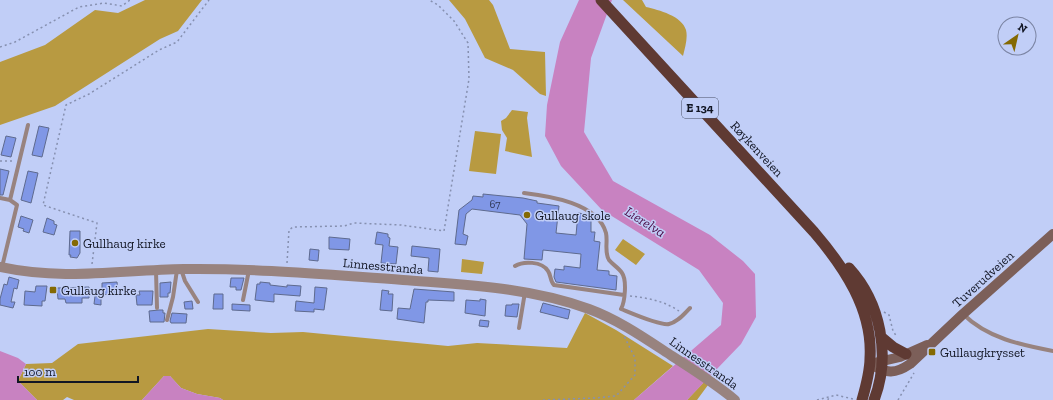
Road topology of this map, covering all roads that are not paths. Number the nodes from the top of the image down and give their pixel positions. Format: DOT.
graph roads {
  1 [pos="601,0"];
  2 [pos="28,125"];
  3 [pos="524,193"];
  4 [pos="0,198"];
  5 [pos="10,200"];
  6 [pos="1053,234"];
  7 [pos="828,247"];
  8 [pos="515,266"];
  9 [pos="1,267"];
  10 [pos="179,269"];
  11 [pos="249,269"];
  12 [pos="156,270"];
  13 [pos="525,292"];
  14 [pos="624,295"];
  15 [pos="243,300"];
  16 [pos="198,302"];
  17 [pos="157,308"];
  18 [pos="690,308"];
  19 [pos="963,314"];
  20 [pos="167,320"];
  21 [pos="519,328"];
  22 [pos="881,337"];
  23 [pos="931,344"];
  24 [pos="1053,351"];
  25 [pos="906,354"];
  26 [pos="870,364"];
  27 [pos="882,366"];
  28 [pos="735,400"];
  29 [pos="862,400"];
  30 [pos="874,400"];
  1 -- 7 [label="highway, Røykenveien / E 134"];
  2 -- 5 [label="lane"];
  3 -- 14 [label="lane"];
  4 -- 5 [label="lane"];
  5 -- 9 [label="lane"];
  6 -- 19 [label="main road, Tuverudveien"];
  7 -- 22 [label="highway, Røykenveien / E 134"];
  7 -- 26 [label="highway, Røykenveien / E 134"];
  8 -- 14 [label="lane"];
  9 -- 12 [label="street, Linnesstranda"];
  10 -- 11 [label="street, Linnesstranda"];
  10 -- 12 [label="street, Linnesstranda"];
  10 -- 16 [label="lane"];
  10 -- 20 [label="lane"];
  11 -- 13 [label="street, Linnesstranda"];
  11 -- 15 [label="lane"];
  12 -- 17 [label="lane"];
  13 -- 21 [label="lane"];
  13 -- 28 [label="street, Linnesstranda"];
  14 -- 18 [label="lane"];
  19 -- 23 [label="main road, Tuverudveien"];
  19 -- 24 [label="lane"];
  22 -- 25 [label="highway"];
  22 -- 27 [label="highway, Røykenveien / E 134"];
  23 -- 25 [label="main road, Tuverudveien"];
  23 -- 27 [label="main road, Tuverudveien"];
  25 -- 27 [label="main road, Tuverudveien"];
  26 -- 27 [label="main road, Tuverudveien"];
  26 -- 29 [label="highway, Røykenveien / E 134"];
  27 -- 30 [label="highway, Røykenveien / E 134"];
}
